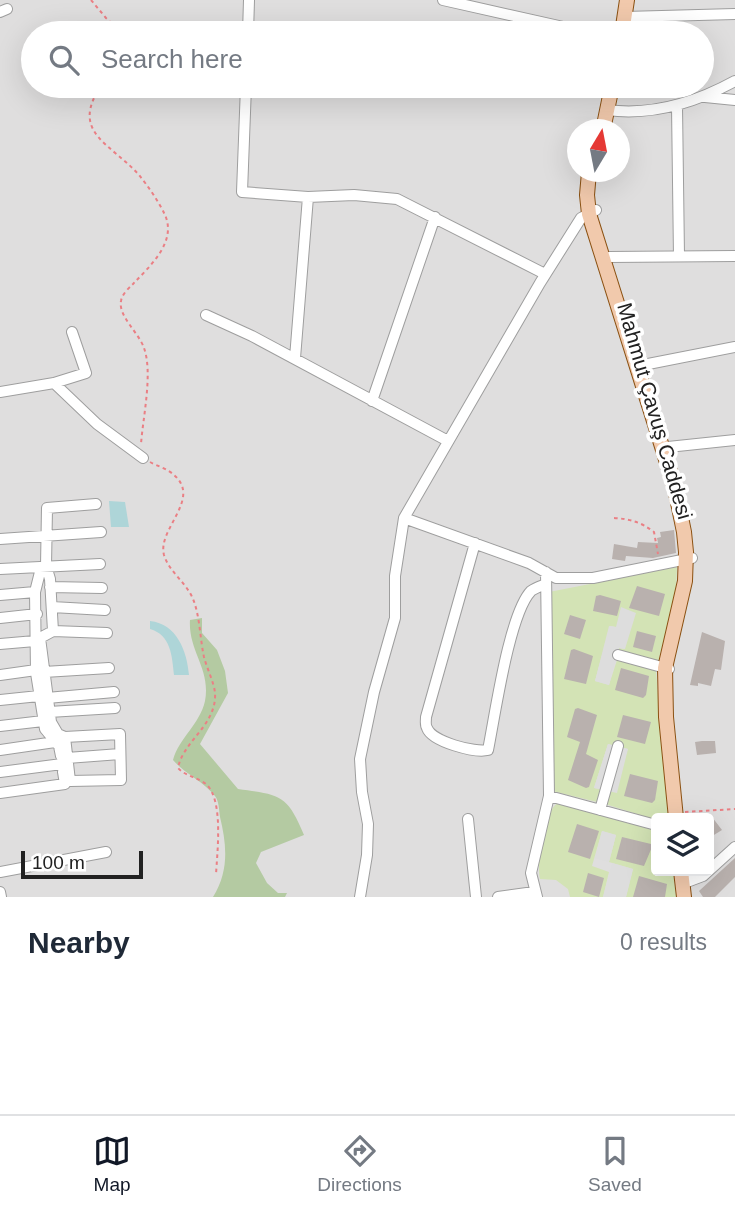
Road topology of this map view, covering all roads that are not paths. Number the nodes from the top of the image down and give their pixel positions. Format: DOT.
graph roads {
  1 [pos="249,0"];
  2 [pos="443,0"];
  3 [pos="621,0"];
  4 [pos="627,0"];
  5 [pos="735,14"];
  6 [pos="625,17"];
  7 [pos="248,21"];
  8 [pos="537,21"];
  9 [pos="618,21"];
  10 [pos="624,21"];
  11 [pos="735,81"];
  12 [pos="714,92"];
  13 [pos="246,98"];
  14 [pos="604,98"];
  15 [pos="610,98"];
  16 [pos="702,98"];
  17 [pos="714,98"];
  18 [pos="735,100"];
  19 [pos="677,106"];
  20 [pos="607,110"];
  21 [pos="599,119"];
  22 [pos="605,119"];
  23 [pos="588,182"];
  24 [pos="594,182"];
  25 [pos="308,198"];
  26 [pos="593,212"];
  27 [pos="435,217"];
  28 [pos="735,256"];
  29 [pos="609,257"];
  30 [pos="679,257"];
  31 [pos="545,274"];
  32 [pos="206,315"];
  33 [pos="72,332"];
  34 [pos="735,347"];
  35 [pos="295,358"];
  36 [pos="643,365"];
  37 [pos="54,383"];
  38 [pos="0,392"];
  39 [pos="372,401"];
  40 [pos="735,440"];
  41 [pos="448,441"];
  42 [pos="668,447"];
  43 [pos="143,458"];
  44 [pos="96,504"];
  45 [pos="404,517"];
  46 [pos="101,532"];
  47 [pos="48,536"];
  48 [pos="0,540"];
  49 [pos="475,543"];
  50 [pos="684,560"];
  51 [pos="100,564"];
  52 [pos="46,566"];
  53 [pos="0,569"];
  54 [pos="545,572"];
  55 [pos="546,584"];
  56 [pos="50,587"];
  57 [pos="102,588"];
  58 [pos="35,592"];
  59 [pos="0,595"];
  60 [pos="52,607"];
  61 [pos="105,610"];
  62 [pos="37,614"];
  63 [pos="0,618"];
  64 [pos="53,631"];
  65 [pos="107,633"];
  66 [pos="35,641"];
  67 [pos="0,644"];
  68 [pos="618,655"];
  69 [pos="109,668"];
  70 [pos="667,668"];
  71 [pos="40,671"];
  72 [pos="0,675"];
  73 [pos="114,692"];
  74 [pos="43,697"];
  75 [pos="0,700"];
  76 [pos="115,708"];
  77 [pos="46,716"];
  78 [pos="0,726"];
  79 [pos="60,739"];
  80 [pos="618,747"];
  81 [pos="0,750"];
  82 [pos="120,754"];
  83 [pos="65,761"];
  84 [pos="0,772"];
  85 [pos="0,793"];
  86 [pos="549,796"];
  87 [pos="600,810"];
  88 [pos="679,813"];
  89 [pos="468,819"];
  90 [pos="651,824"];
  91 [pos="735,847"];
  92 [pos="106,852"];
  93 [pos="0,872"];
  94 [pos="684,884"];
  95 [pos="535,894"];
  96 [pos="360,897"];
  97 [pos="476,897"];
  98 [pos="498,897"];
  1 -- 7 [label="street"];
  2 -- 8 [label="street"];
  3 -- 9 [label="main road"];
  4 -- 6 [label="main road"];
  5 -- 6 [label="street"];
  6 -- 10 [label="main road"];
  11 -- 12 [label="street"];
  13 -- 25 [label="street"];
  14 -- 21 [label="main road"];
  15 -- 20 [label="main road"];
  16 -- 19 [label="street"];
  17 -- 18 [label="street"];
  19 -- 20 [label="street"];
  19 -- 30 [label="street"];
  20 -- 22 [label="main road"];
  23 -- 26 [label="main road"];
  24 -- 26 [label="main road, Mahmut Çavuş Caddesi"];
  25 -- 27 [label="street"];
  25 -- 35 [label="street"];
  26 -- 29 [label="main road, Mahmut Çavuş Caddesi"];
  26 -- 31 [label="street"];
  26 -- 50 [label="main road"];
  27 -- 31 [label="street"];
  27 -- 39 [label="street"];
  28 -- 30 [label="street"];
  29 -- 30 [label="street"];
  29 -- 36 [label="main road, Mahmut Çavuş Caddesi"];
  31 -- 41 [label="street"];
  32 -- 35 [label="street"];
  33 -- 37 [label="street"];
  34 -- 36 [label="street"];
  35 -- 39 [label="street"];
  36 -- 42 [label="main road, Mahmut Çavuş Caddesi"];
  37 -- 38 [label="street"];
  37 -- 43 [label="street"];
  39 -- 41 [label="street"];
  40 -- 42 [label="street"];
  41 -- 45 [label="street"];
  42 -- 50 [label="main road, Mahmut Çavuş Caddesi"];
  44 -- 47 [label="street"];
  45 -- 49 [label="street"];
  45 -- 96 [label="street"];
  46 -- 47 [label="street"];
  47 -- 48 [label="street"];
  47 -- 52 [label="street"];
  49 -- 54 [label="street"];
  49 -- 55 [label="street"];
  50 -- 54 [label="street"];
  50 -- 70 [label="main road"];
  50 -- 70 [label="main road, Mahmut Çavuş Caddesi"];
  51 -- 52 [label="street"];
  52 -- 53 [label="street"];
  52 -- 56 [label="street"];
  52 -- 58 [label="street"];
  54 -- 55 [label="street"];
  55 -- 86 [label="street"];
  56 -- 57 [label="street"];
  56 -- 60 [label="street"];
  58 -- 59 [label="street"];
  58 -- 62 [label="street"];
  60 -- 61 [label="street"];
  60 -- 64 [label="street"];
  62 -- 63 [label="street"];
  62 -- 66 [label="street"];
  64 -- 65 [label="street"];
  64 -- 71 [label="street"];
  66 -- 67 [label="street"];
  66 -- 71 [label="street"];
  68 -- 70 [label="street"];
  69 -- 71 [label="street"];
  70 -- 88 [label="main road, Mahmut Çavuş Caddesi"];
  71 -- 72 [label="street"];
  71 -- 74 [label="street"];
  73 -- 74 [label="street"];
  74 -- 75 [label="street"];
  74 -- 77 [label="street"];
  76 -- 77 [label="street"];
  77 -- 78 [label="street"];
  77 -- 79 [label="street"];
  79 -- 81 [label="street"];
  79 -- 82 [label="street"];
  79 -- 83 [label="street"];
  80 -- 87 [label="street"];
  82 -- 83 [label="street"];
  82 -- 83 [label="street"];
  83 -- 84 [label="street"];
  83 -- 85 [label="street"];
  86 -- 87 [label="street"];
  86 -- 95 [label="street"];
  87 -- 90 [label="street"];
  89 -- 97 [label="street"];
  91 -- 94 [label="street"];
  92 -- 93 [label="street"];
  95 -- 98 [label="street"];
}
